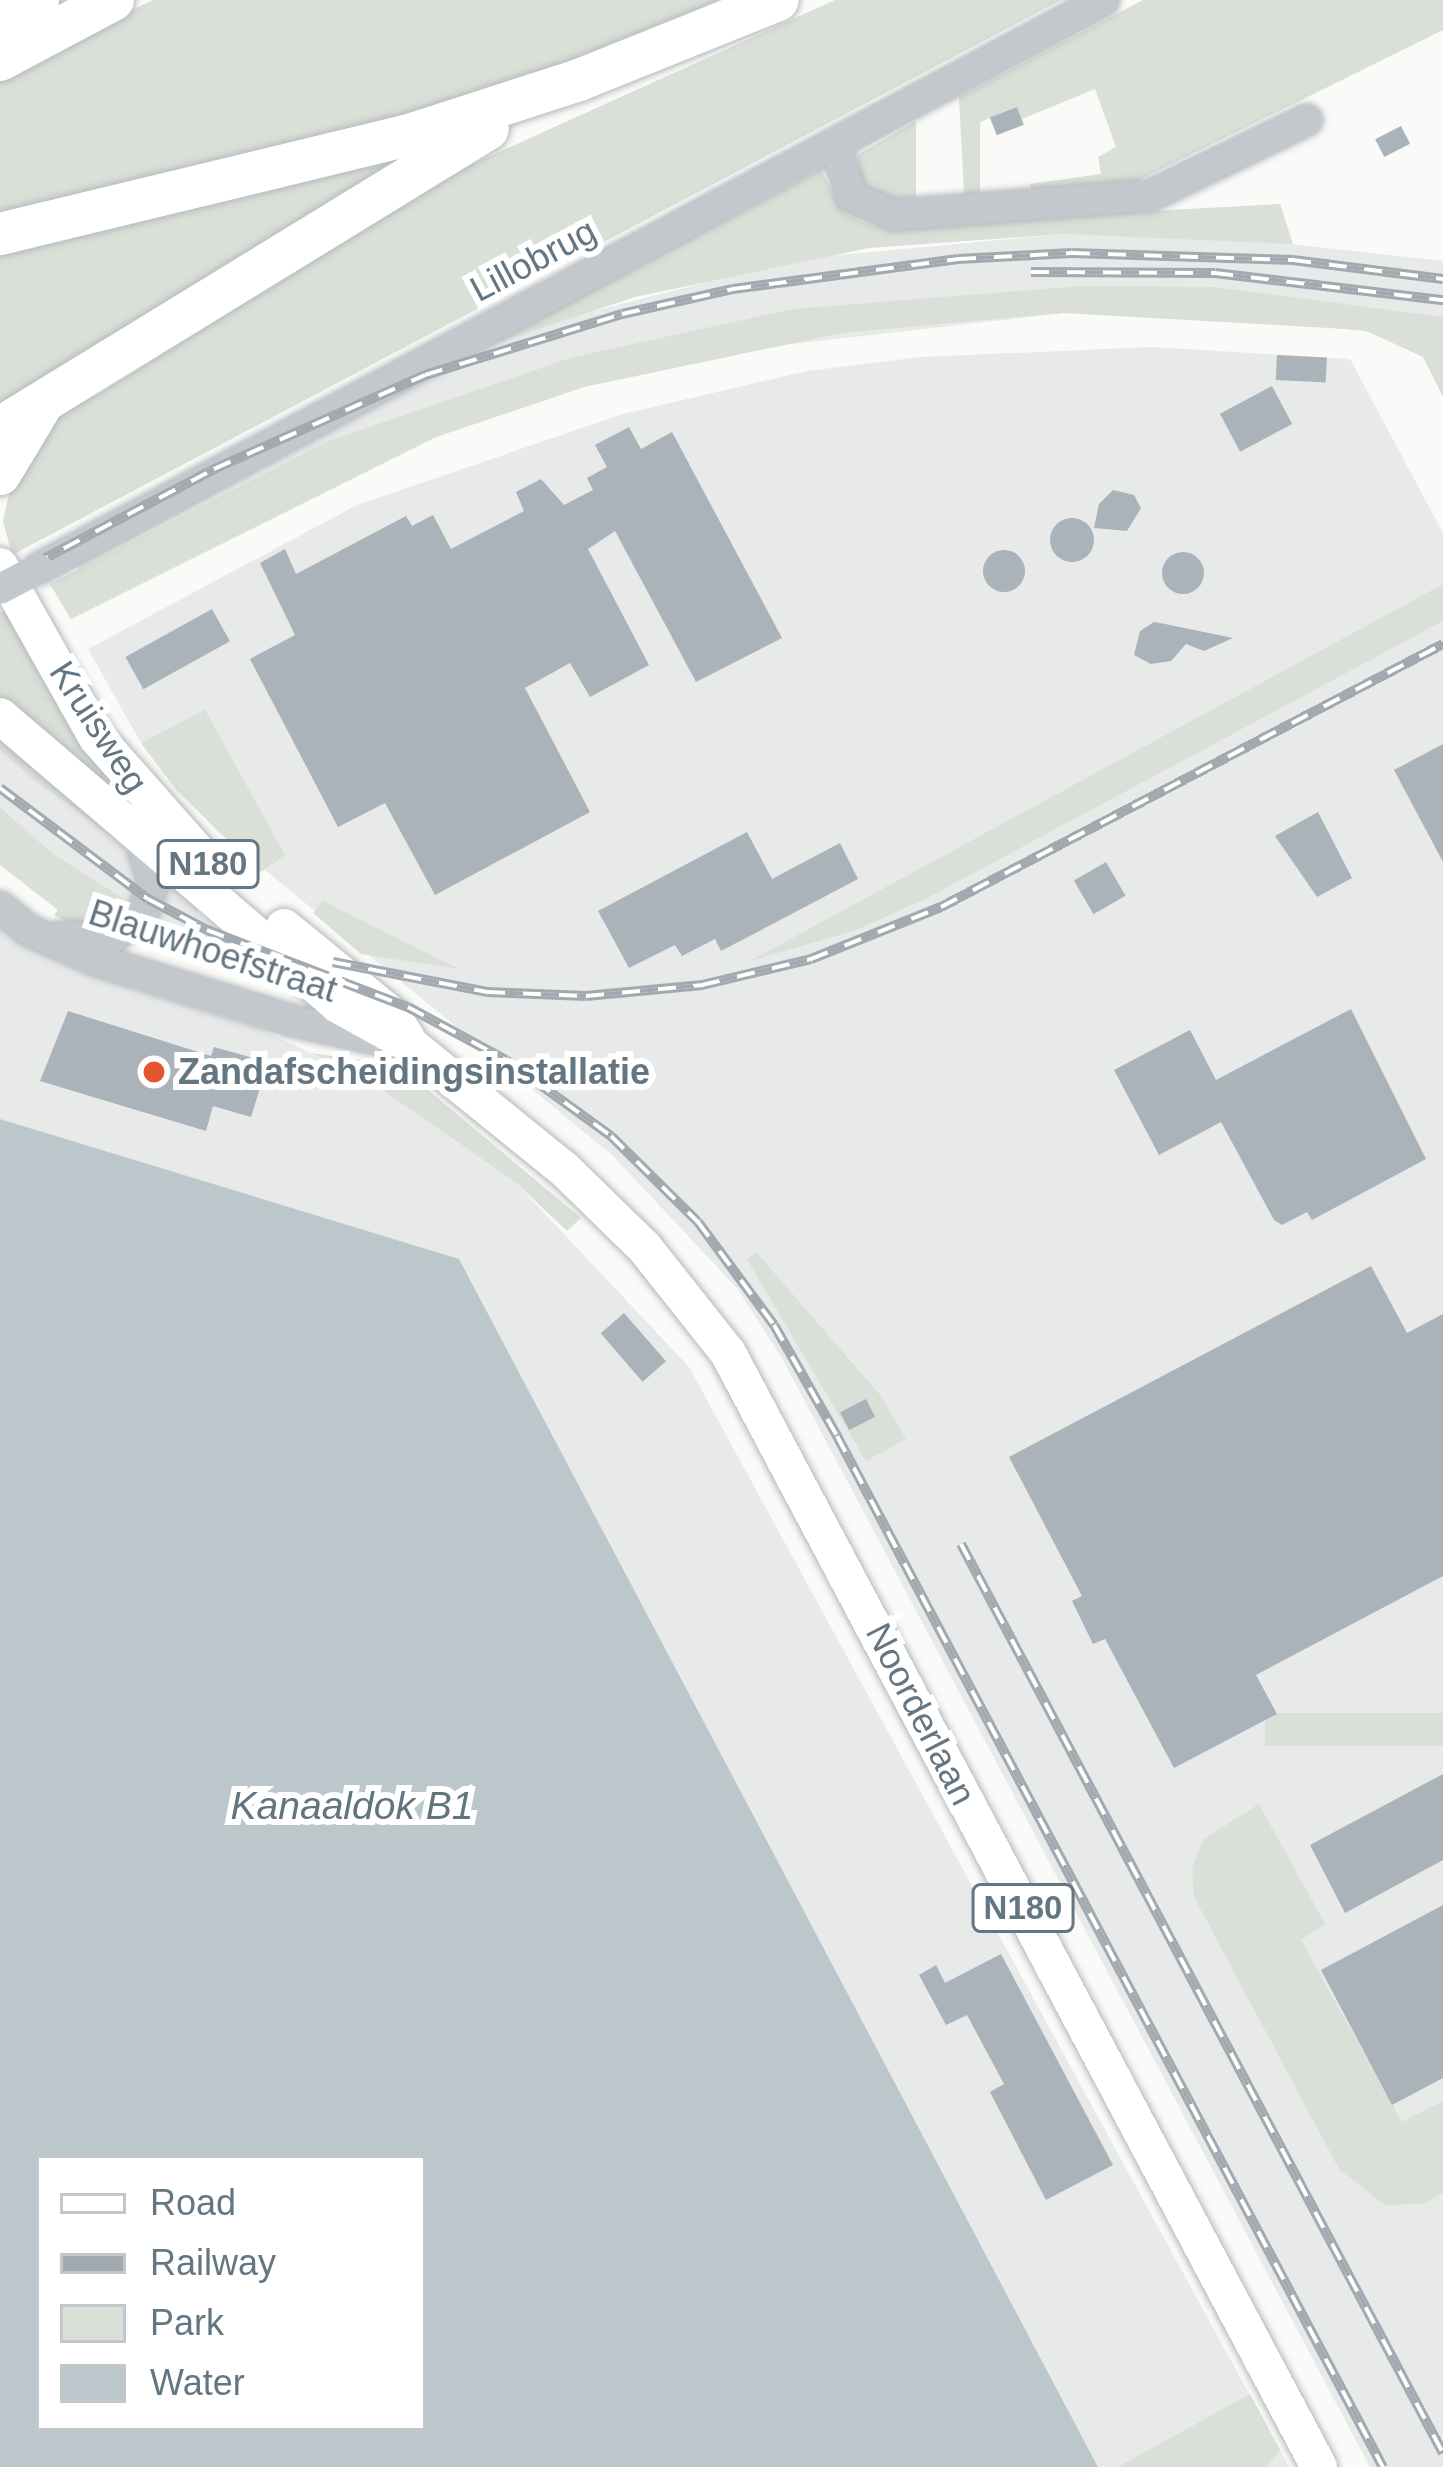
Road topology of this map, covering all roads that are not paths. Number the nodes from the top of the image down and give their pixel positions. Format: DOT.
graph roads {
  1 [pos="38,0"];
  2 [pos="113,0"];
  3 [pos="778,0"];
  4 [pos="1103,0"];
  5 [pos="0,20"];
  6 [pos="0,60"];
  7 [pos="579,80"];
  8 [pos="1307,120"];
  9 [pos="836,144"];
  10 [pos="0,235"];
  11 [pos="44,403"];
  12 [pos="0,428"];
  13 [pos="0,474"];
  14 [pos="0,566"];
  15 [pos="0,589"];
  16 [pos="0,716"];
  17 [pos="136,831"];
  18 [pos="0,907"];
  19 [pos="30,931"];
  20 [pos="412,1046"];
  21 [pos="1318,2467"];
  1 -- 5 [label="highway"];
  2 -- 6 [label="highway"];
  3 -- 7 [label="highway"];
  4 -- 9 [label="street, Lillobrug"];
  7 -- 10 [label="highway"];
  7 -- 11 [label="highway"];
  8 -- 9 [label="street"];
  9 -- 15 [label="street, Lillobrug, bridge"];
  11 -- 12 [label="highway"];
  11 -- 13 [label="highway"];
  14 -- 20 [label="main road, Kruisweg / N180"];
  16 -- 17 [label="main road, Kruisweg / N180"];
  17 -- 19 [label="street"];
  17 -- 20 [label="main road, Kruisweg / N180"];
  18 -- 19 [label="street, Blauwhoefstraat"];
  19 -- 20 [label="street, Blauwhoefstraat"];
  20 -- 21 [label="main road, Noorderlaan / N180"];
}
